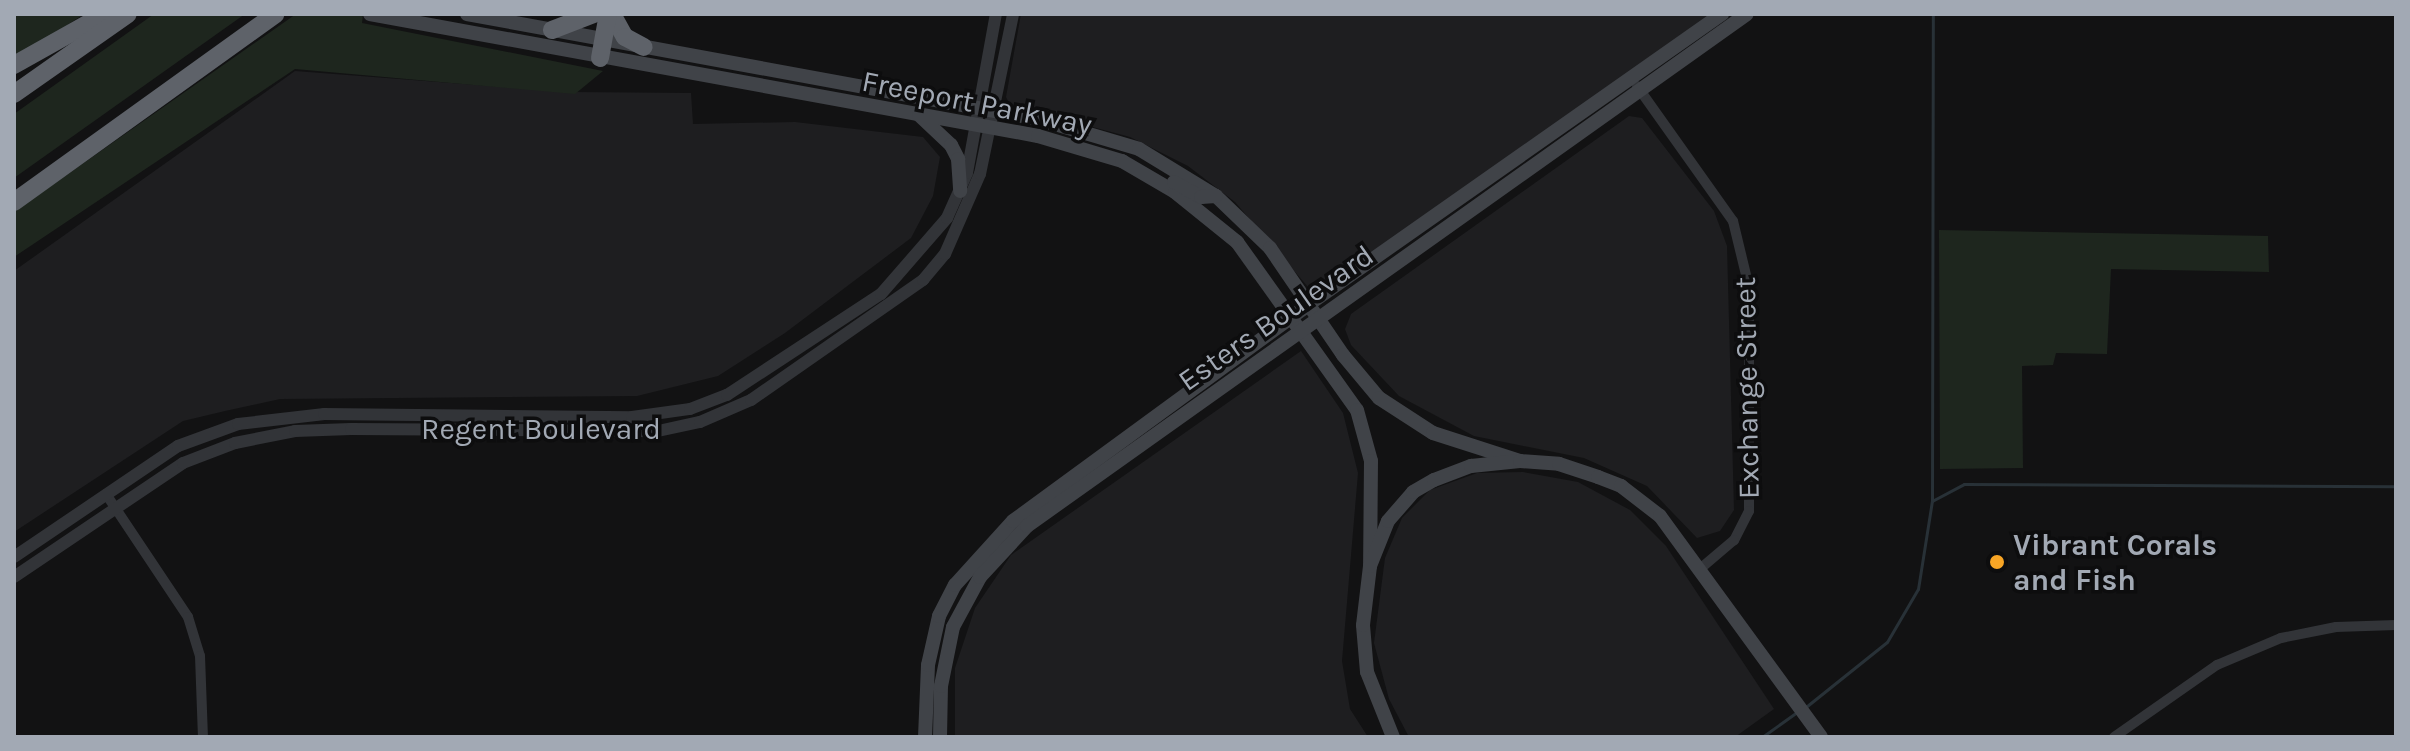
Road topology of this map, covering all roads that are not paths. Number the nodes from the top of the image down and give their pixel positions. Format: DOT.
graph roads {
  1 [pos="105,14"];
  2 [pos="128,14"];
  3 [pos="276,14"];
  4 [pos="284,14"];
  5 [pos="370,14"];
  6 [pos="467,14"];
  7 [pos="594,14"];
  8 [pos="601,14"];
  9 [pos="610,14"];
  10 [pos="996,14"];
  11 [pos="1013,14"];
  12 [pos="1722,14"];
  13 [pos="1747,14"];
  14 [pos="552,30"];
  15 [pos="644,47"];
  16 [pos="598,48"];
  17 [pos="14,65"];
  18 [pos="198,69"];
  19 [pos="1636,86"];
  20 [pos="14,94"];
  21 [pos="978,107"];
  22 [pos="994,110"];
  23 [pos="915,113"];
  24 [pos="983,126"];
  25 [pos="1147,176"];
  26 [pos="960,191"];
  27 [pos="1216,196"];
  28 [pos="14,202"];
  29 [pos="1309,304"];
  30 [pos="1293,317"];
  31 [pos="1318,319"];
  32 [pos="1303,330"];
  33 [pos="1520,461"];
  34 [pos="106,494"];
  35 [pos="114,506"];
  36 [pos="14,557"];
  37 [pos="1370,566"];
  38 [pos="1701,568"];
  39 [pos="14,577"];
  40 [pos="2396,625"];
  41 [pos="1819,735"];
  42 [pos="203,737"];
  43 [pos="925,737"];
  44 [pos="940,737"];
  45 [pos="1393,737"];
  46 [pos="2114,737"];
  1 -- 17 [label="highway"];
  2 -- 20 [label="highway"];
  3 -- 18 [label="highway"];
  4 -- 18 [label="highway"];
  5 -- 16 [label="main road, Freeport Parkway"];
  6 -- 14 [label="main road, Freeport Parkway"];
  7 -- 14 [label="highway"];
  8 -- 16 [label="highway"];
  9 -- 15 [label="highway"];
  9 -- 16 [label="highway"];
  10 -- 21 [label="street, Regent Boulevard"];
  11 -- 22 [label="street, Regent Boulevard"];
  12 -- 19 [label="main road, Esters Boulevard"];
  13 -- 19 [label="main road, Esters Boulevard"];
  14 -- 16 [label="main road, Freeport Parkway"];
  15 -- 16 [label="main road, Freeport Parkway"];
  15 -- 21 [label="main road, Freeport Parkway"];
  16 -- 23 [label="main road, Freeport Parkway"];
  18 -- 28 [label="highway"];
  19 -- 29 [label="main road, Esters Boulevard"];
  19 -- 31 [label="main road, Esters Boulevard"];
  19 -- 38 [label="street, Exchange Street"];
  21 -- 22 [label="main road, Freeport Parkway"];
  21 -- 24 [label="street, Regent Boulevard"];
  22 -- 24 [label="street, Regent Boulevard"];
  22 -- 27 [label="main road, Freeport Parkway"];
  23 -- 24 [label="main road, Freeport Parkway"];
  23 -- 26 [label="main road"];
  24 -- 25 [label="main road, Freeport Parkway"];
  24 -- 26 [label="street, Regent Boulevard"];
  24 -- 35 [label="street, Regent Boulevard"];
  25 -- 27 [label="main road"];
  25 -- 30 [label="main road, Freeport Parkway"];
  26 -- 34 [label="street, Regent Boulevard"];
  27 -- 29 [label="main road, Freeport Parkway"];
  29 -- 30 [label="main road, Esters Boulevard"];
  29 -- 31 [label="main road, Freeport Parkway"];
  30 -- 32 [label="main road, Freeport Parkway"];
  30 -- 43 [label="main road, Esters Boulevard"];
  31 -- 32 [label="main road, Esters Boulevard"];
  31 -- 33 [label="main road, Freeport Parkway"];
  32 -- 37 [label="main road, Freeport Parkway"];
  32 -- 44 [label="main road, Esters Boulevard"];
  33 -- 37 [label="main road"];
  33 -- 38 [label="main road"];
  34 -- 35 [label="street"];
  34 -- 36 [label="street, Regent Boulevard"];
  35 -- 39 [label="street, Regent Boulevard"];
  35 -- 42 [label="street"];
  37 -- 45 [label="main road"];
  38 -- 41 [label="main road"];
  40 -- 46 [label="street"];
}
